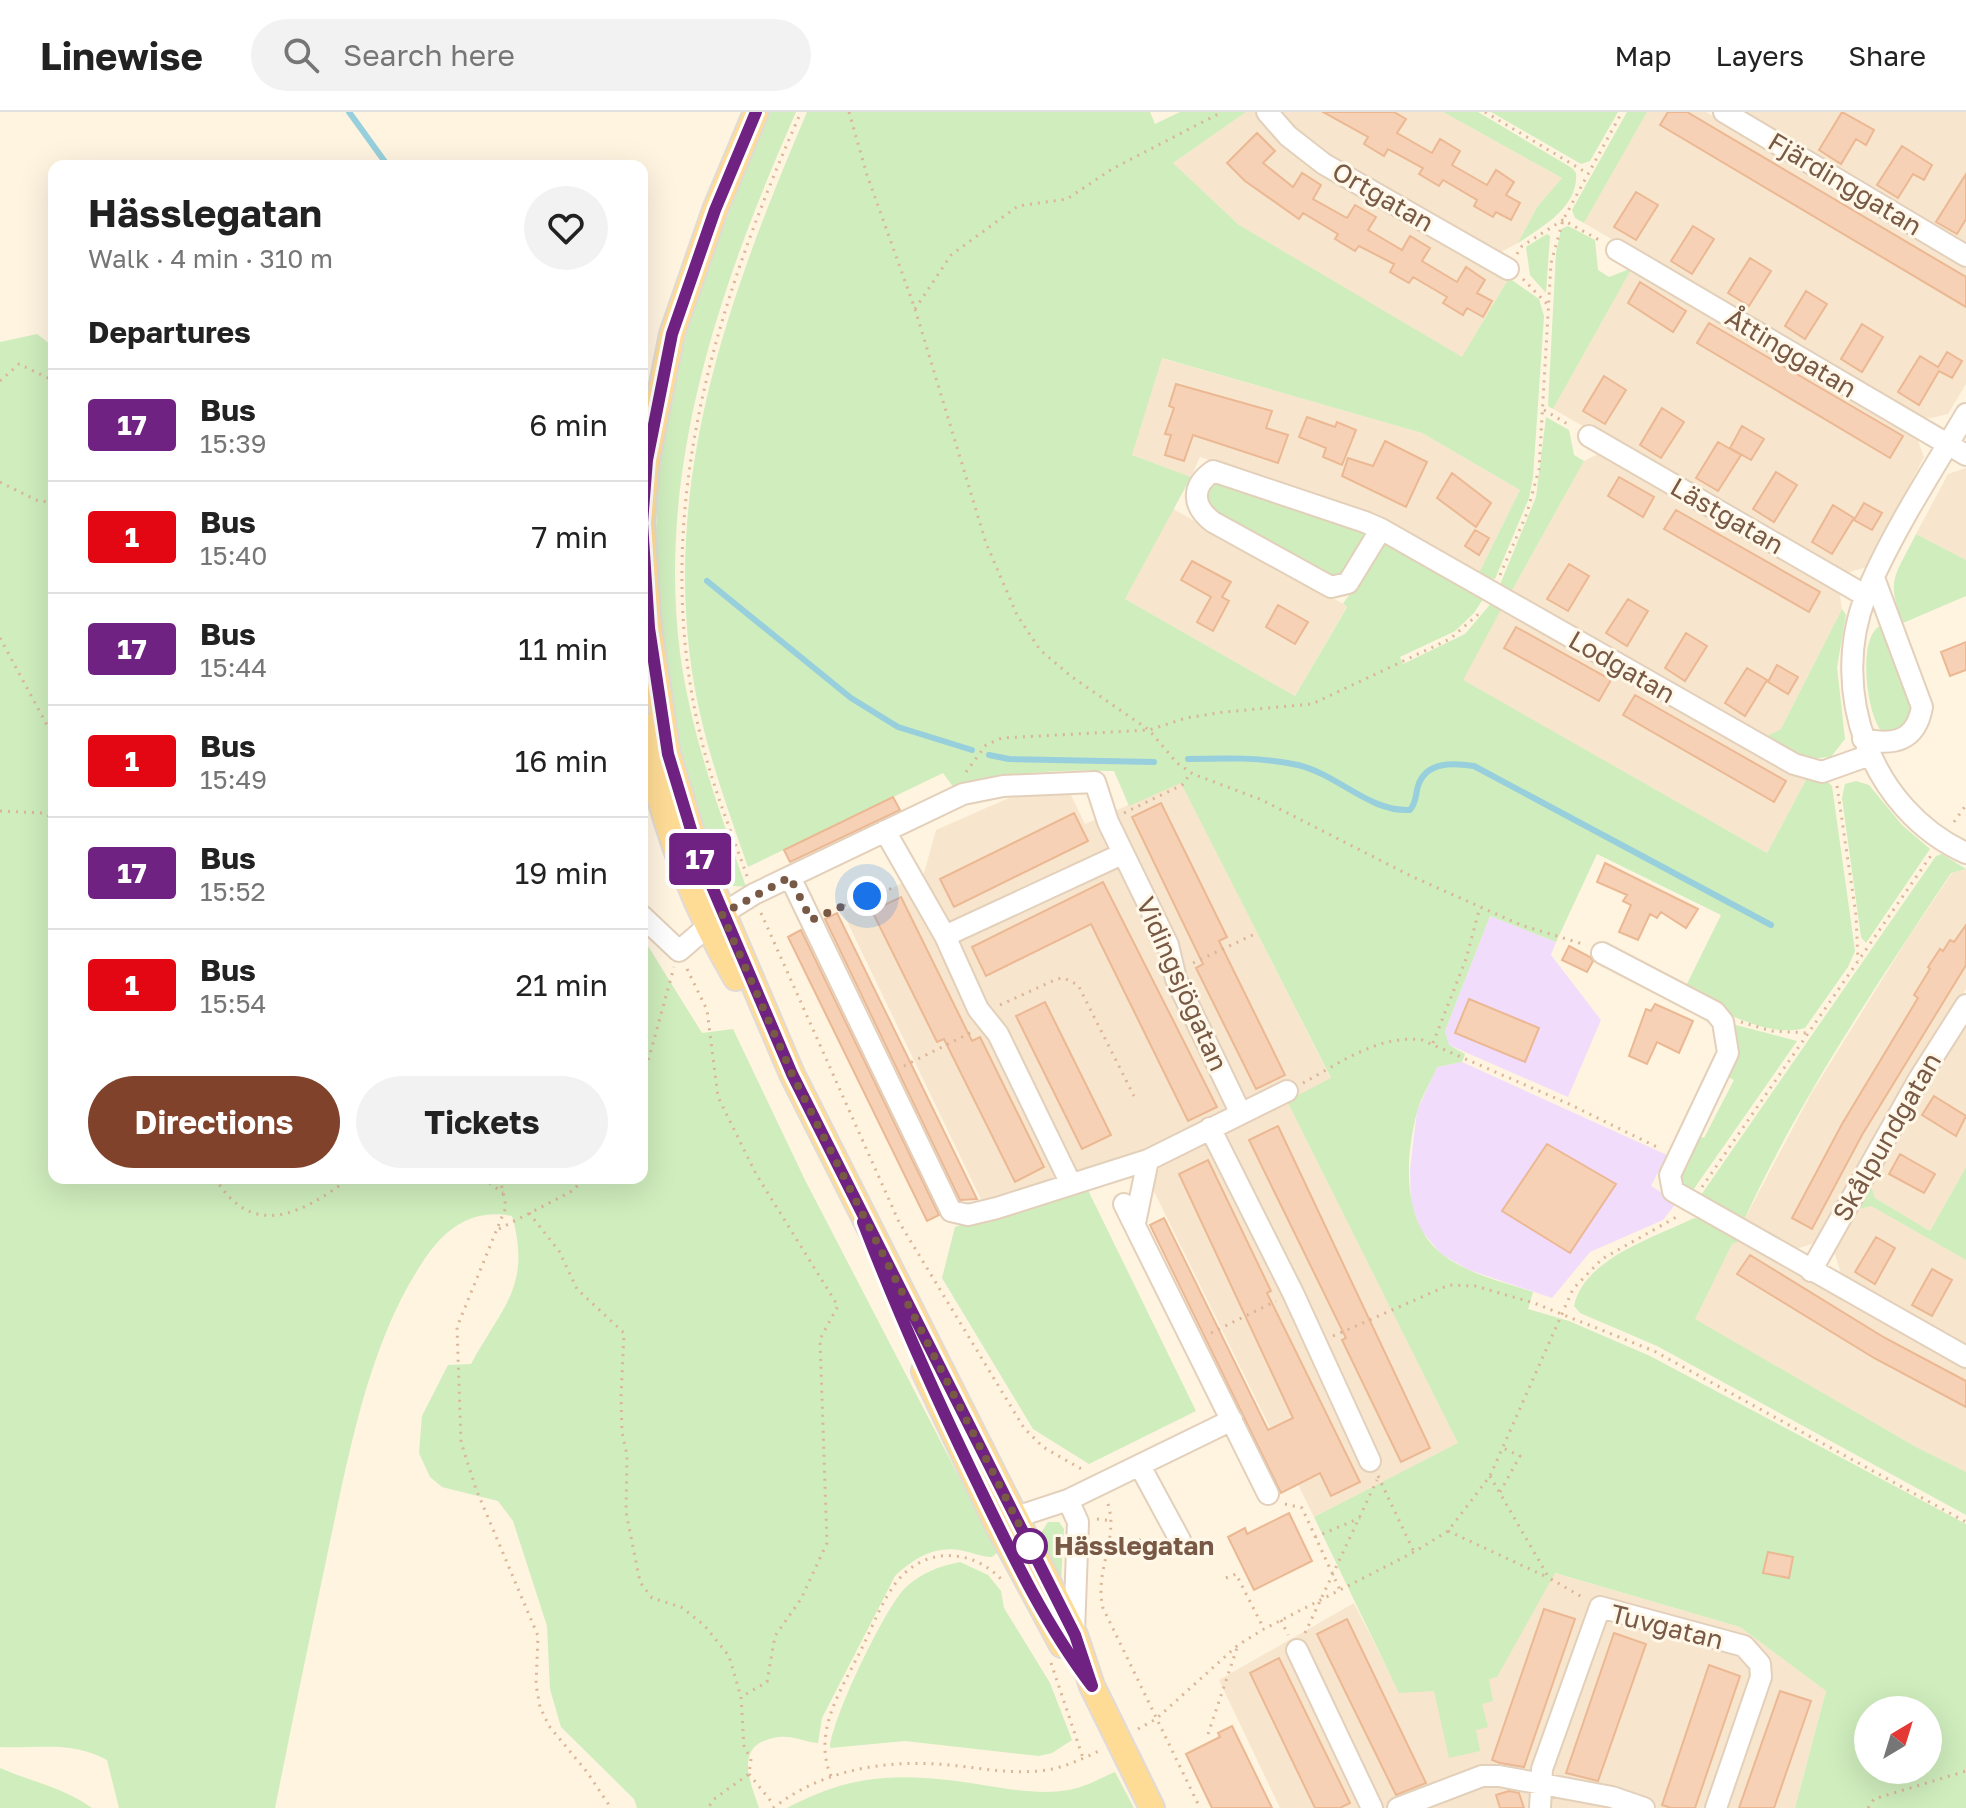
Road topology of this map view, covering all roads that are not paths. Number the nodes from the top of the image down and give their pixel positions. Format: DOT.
graph roads {
  1 [pos="756,112"];
  2 [pos="1267,112"];
  3 [pos="1724,112"];
  4 [pos="1617,250"];
  5 [pos="1966,256"];
  6 [pos="1508,269"];
  7 [pos="1966,414"];
  8 [pos="1589,436"];
  9 [pos="1957,450"];
  10 [pos="648,467"];
  11 [pos="1381,529"];
  12 [pos="1870,587"];
  13 [pos="648,613"];
  14 [pos="1866,747"];
  15 [pos="648,750"];
  16 [pos="885,831"];
  17 [pos="1966,853"];
  18 [pos="1122,854"];
  19 [pos="790,877"];
  20 [pos="714,920"];
  21 [pos="648,922"];
  22 [pos="945,936"];
  23 [pos="1602,953"];
  24 [pos="1966,1005"];
  25 [pos="1287,1091"];
  26 [pos="1241,1114"];
  27 [pos="1210,1128"];
  28 [pos="1148,1160"];
  29 [pos="1070,1182"];
  30 [pos="1124,1204"];
  31 [pos="1135,1223"];
  32 [pos="1811,1271"];
  33 [pos="1966,1357"];
  34 [pos="1232,1420"];
  35 [pos="1140,1466"];
  36 [pos="1374,1469"];
  37 [pos="1268,1494"];
  38 [pos="1068,1500"];
  39 [pos="1006,1520"];
  40 [pos="1175,1545"];
  41 [pos="1075,1635"];
  42 [pos="1297,1650"];
  43 [pos="1092,1686"];
  44 [pos="1539,1786"];
  45 [pos="1152,1808"];
  46 [pos="1372,1808"];
  47 [pos="1398,1808"];
  48 [pos="1540,1808"];
  49 [pos="1644,1808"];
  50 [pos="1716,1808"];
  1 -- 10 [label="main road"];
  2 -- 6 [label="street, Ortgatan"];
  3 -- 5 [label="street, Fjärdinggatan"];
  4 -- 9 [label="street, Åttinggatan"];
  7 -- 9 [label="street"];
  8 -- 12 [label="street, Lästgatan"];
  9 -- 12 [label="street"];
  11 -- 11 [label="street, Lodgatan"];
  11 -- 14 [label="street, Lodgatan"];
  12 -- 14 [label="street"];
  12 -- 14 [label="street"];
  13 -- 20 [label="main road"];
  14 -- 17 [label="street"];
  15 -- 20 [label="main road"];
  16 -- 18 [label="street, Vidingsjögatan"];
  16 -- 19 [label="street, Vidingsjögatan"];
  16 -- 22 [label="street"];
  18 -- 22 [label="street"];
  18 -- 26 [label="street, Vidingsjögatan"];
  19 -- 20 [label="street, Vidingsjögatan"];
  19 -- 29 [label="street"];
  20 -- 21 [label="street, Vidingsjögatan"];
  20 -- 39 [label="main road"];
  22 -- 29 [label="street"];
  23 -- 32 [label="street"];
  24 -- 32 [label="street, Skålpundgatan"];
  25 -- 26 [label="street"];
  26 -- 27 [label="street"];
  27 -- 28 [label="street"];
  27 -- 36 [label="street"];
  28 -- 29 [label="street"];
  28 -- 31 [label="street"];
  30 -- 31 [label="street"];
  31 -- 34 [label="street"];
  32 -- 33 [label="street"];
  34 -- 35 [label="street"];
  34 -- 37 [label="street"];
  35 -- 38 [label="street"];
  35 -- 40 [label="street"];
  38 -- 39 [label="street"];
  38 -- 41 [label="street"];
  39 -- 41 [label="main road"];
  39 -- 43 [label="main road"];
  41 -- 43 [label="main road"];
  42 -- 46 [label="street"];
  43 -- 45 [label="main road"];
  44 -- 47 [label="street"];
  44 -- 48 [label="street, Tuvgatan"];
  44 -- 49 [label="street"];
  44 -- 50 [label="street, Tuvgatan"];
}
